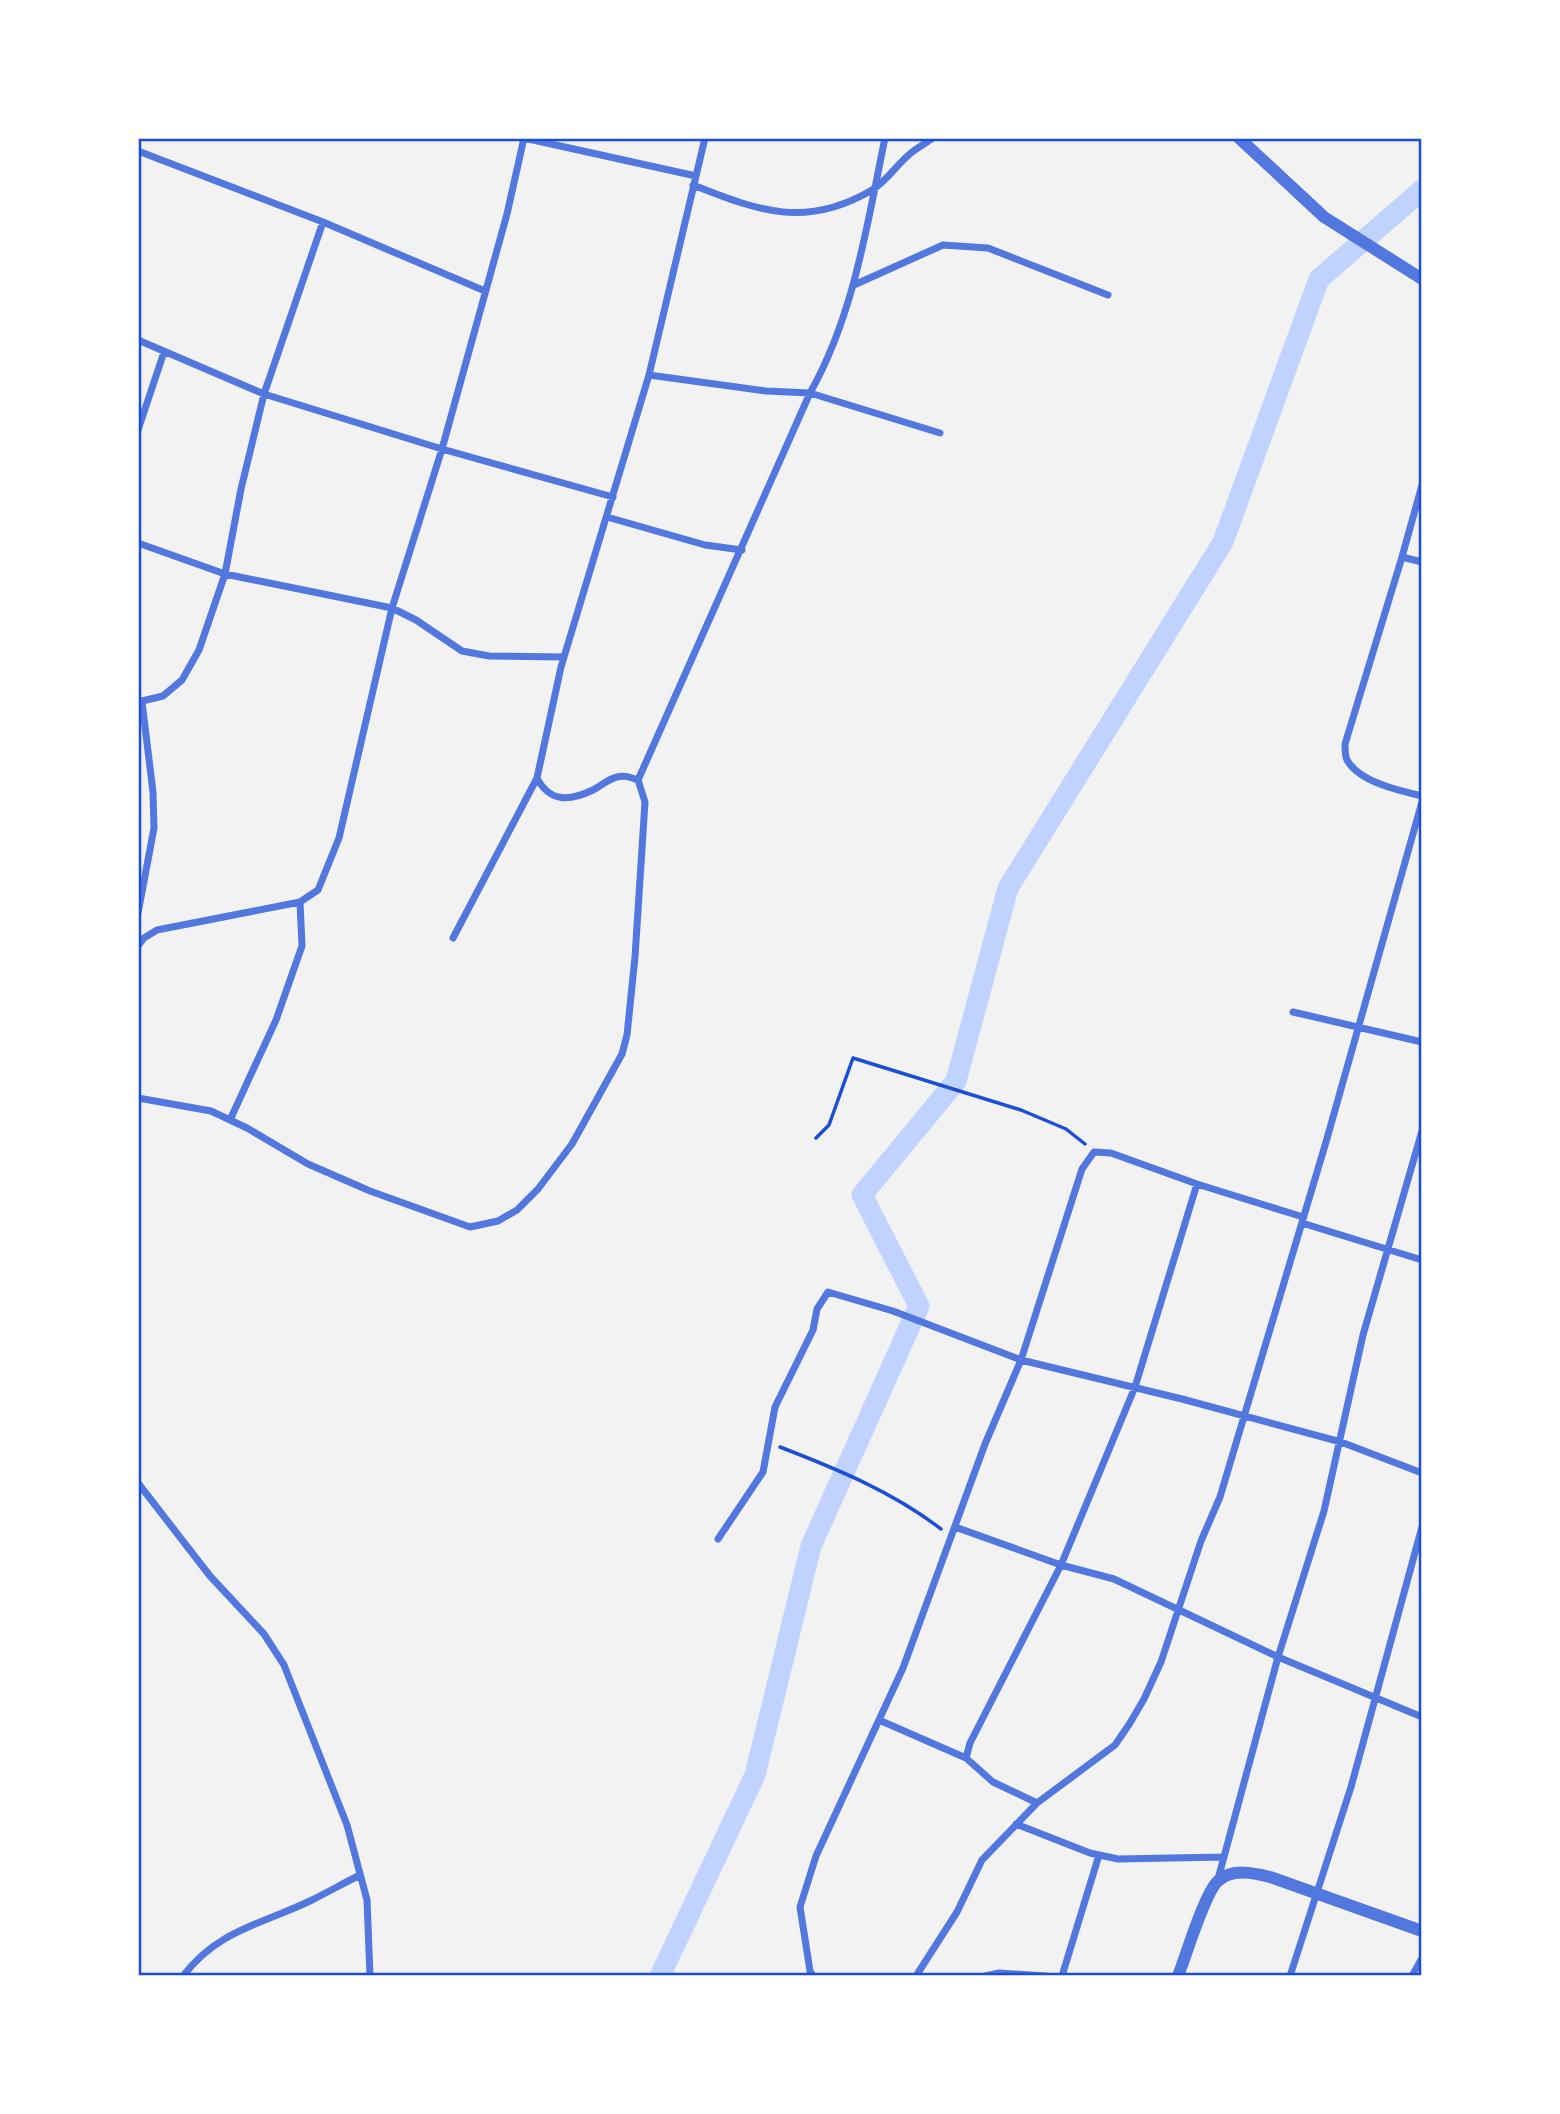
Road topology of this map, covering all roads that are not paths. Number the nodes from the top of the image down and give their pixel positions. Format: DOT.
graph roads {
  1 [pos="524,138"];
  2 [pos="705,138"];
  3 [pos="885,138"];
  4 [pos="933,138"];
  5 [pos="1239,138"];
  6 [pos="138,151"];
  7 [pos="696,176"];
  8 [pos="693,185"];
  9 [pos="874,189"];
  10 [pos="323,222"];
  11 [pos="1422,279"];
  12 [pos="854,285"];
  13 [pos="485,291"];
  14 [pos="1108,295"];
  15 [pos="138,340"];
  16 [pos="164,352"];
  17 [pos="649,375"];
  18 [pos="810,393"];
  19 [pos="264,394"];
  20 [pos="138,430"];
  21 [pos="940,433"];
  22 [pos="442,449"];
  23 [pos="1422,485"];
  24 [pos="613,497"];
  25 [pos="607,517"];
  26 [pos="138,543"];
  27 [pos="742,550"];
  28 [pos="1402,557"];
  29 [pos="1422,562"];
  30 [pos="225,574"];
  31 [pos="392,608"];
  32 [pos="565,657"];
  33 [pos="140,702"];
  34 [pos="537,778"];
  35 [pos="638,780"];
  36 [pos="1422,796"];
  37 [pos="1422,802"];
  38 [pos="300,902"];
  39 [pos="138,913"];
  40 [pos="453,938"];
  41 [pos="138,946"];
  42 [pos="1293,1012"];
  43 [pos="1358,1026"];
  44 [pos="1422,1042"];
  45 [pos="138,1098"];
  46 [pos="230,1120"];
  47 [pos="1422,1131"];
  48 [pos="1198,1184"];
  49 [pos="1303,1220"];
  50 [pos="1388,1249"];
  51 [pos="1422,1260"];
  52 [pos="1021,1360"];
  53 [pos="1135,1387"];
  54 [pos="1244,1416"];
  55 [pos="1341,1442"];
  56 [pos="1422,1473"];
  57 [pos="138,1483"];
  58 [pos="955,1527"];
  59 [pos="1422,1527"];
  60 [pos="718,1539"];
  61 [pos="1061,1565"];
  62 [pos="1178,1609"];
  63 [pos="1278,1657"];
  64 [pos="1374,1698"];
  65 [pos="1422,1717"];
  66 [pos="879,1720"];
  67 [pos="965,1758"];
  68 [pos="1037,1803"];
  69 [pos="1016,1824"];
  70 [pos="1099,1855"];
  71 [pos="1224,1857"];
  72 [pos="360,1875"];
  73 [pos="1217,1881"];
  74 [pos="1316,1892"];
  75 [pos="1422,1931"];
  76 [pos="1422,1958"];
  77 [pos="183,1976"];
  78 [pos="370,1976"];
  79 [pos="813,1976"];
  80 [pos="916,1976"];
  81 [pos="985,1976"];
  82 [pos="1046,1976"];
  83 [pos="1062,1976"];
  84 [pos="1178,1976"];
  85 [pos="1290,1976"];
  86 [pos="1412,1976"];
  1 -- 7 [label="street"];
  1 -- 13 [label="street"];
  2 -- 7 [label="street"];
  3 -- 9 [label="street"];
  4 -- 9 [label="street"];
  5 -- 11 [label="street"];
  6 -- 10 [label="street"];
  7 -- 8 [label="street"];
  8 -- 9 [label="street"];
  8 -- 17 [label="street"];
  9 -- 12 [label="street"];
  10 -- 13 [label="street"];
  10 -- 19 [label="street"];
  12 -- 14 [label="street"];
  12 -- 18 [label="street"];
  13 -- 22 [label="street"];
  15 -- 16 [label="street"];
  16 -- 19 [label="street"];
  16 -- 20 [label="street"];
  17 -- 18 [label="street"];
  17 -- 24 [label="street"];
  18 -- 21 [label="street"];
  18 -- 27 [label="street"];
  19 -- 22 [label="street"];
  19 -- 30 [label="street"];
  22 -- 24 [label="street"];
  22 -- 31 [label="street"];
  23 -- 28 [label="street"];
  24 -- 25 [label="street"];
  25 -- 27 [label="street"];
  25 -- 32 [label="street"];
  26 -- 30 [label="street"];
  27 -- 35 [label="street"];
  28 -- 29 [label="street"];
  28 -- 36 [label="street"];
  30 -- 31 [label="street"];
  30 -- 33 [label="street"];
  31 -- 32 [label="street"];
  31 -- 38 [label="street"];
  32 -- 34 [label="street"];
  33 -- 39 [label="street"];
  34 -- 35 [label="street"];
  34 -- 40 [label="street"];
  35 -- 46 [label="street"];
  37 -- 43 [label="street"];
  38 -- 41 [label="street"];
  38 -- 46 [label="street"];
  42 -- 43 [label="street"];
  43 -- 44 [label="street"];
  43 -- 49 [label="street"];
  45 -- 46 [label="street"];
  47 -- 50 [label="street"];
  48 -- 49 [label="street"];
  48 -- 52 [label="street"];
  48 -- 53 [label="street"];
  49 -- 50 [label="street"];
  49 -- 54 [label="street"];
  50 -- 51 [label="street"];
  50 -- 55 [label="street"];
  52 -- 53 [label="street"];
  52 -- 58 [label="street"];
  52 -- 60 [label="street"];
  53 -- 54 [label="street"];
  53 -- 61 [label="street"];
  54 -- 55 [label="street"];
  54 -- 62 [label="street"];
  55 -- 56 [label="street"];
  55 -- 63 [label="street"];
  57 -- 72 [label="street"];
  58 -- 61 [label="street"];
  58 -- 66 [label="street"];
  59 -- 64 [label="street"];
  61 -- 62 [label="street"];
  61 -- 67 [label="street"];
  62 -- 63 [label="street"];
  62 -- 68 [label="street"];
  63 -- 64 [label="street"];
  63 -- 71 [label="street"];
  64 -- 65 [label="street"];
  64 -- 74 [label="street"];
  66 -- 67 [label="street"];
  66 -- 79 [label="street"];
  67 -- 68 [label="street"];
  68 -- 69 [label="street"];
  69 -- 70 [label="street"];
  69 -- 80 [label="street"];
  70 -- 71 [label="street"];
  70 -- 83 [label="street"];
  71 -- 73 [label="street"];
  72 -- 77 [label="street"];
  72 -- 78 [label="street"];
  73 -- 74 [label="street"];
  73 -- 84 [label="street"];
  74 -- 75 [label="street"];
  74 -- 85 [label="street"];
  76 -- 86 [label="street"];
  81 -- 82 [label="street"];
}
